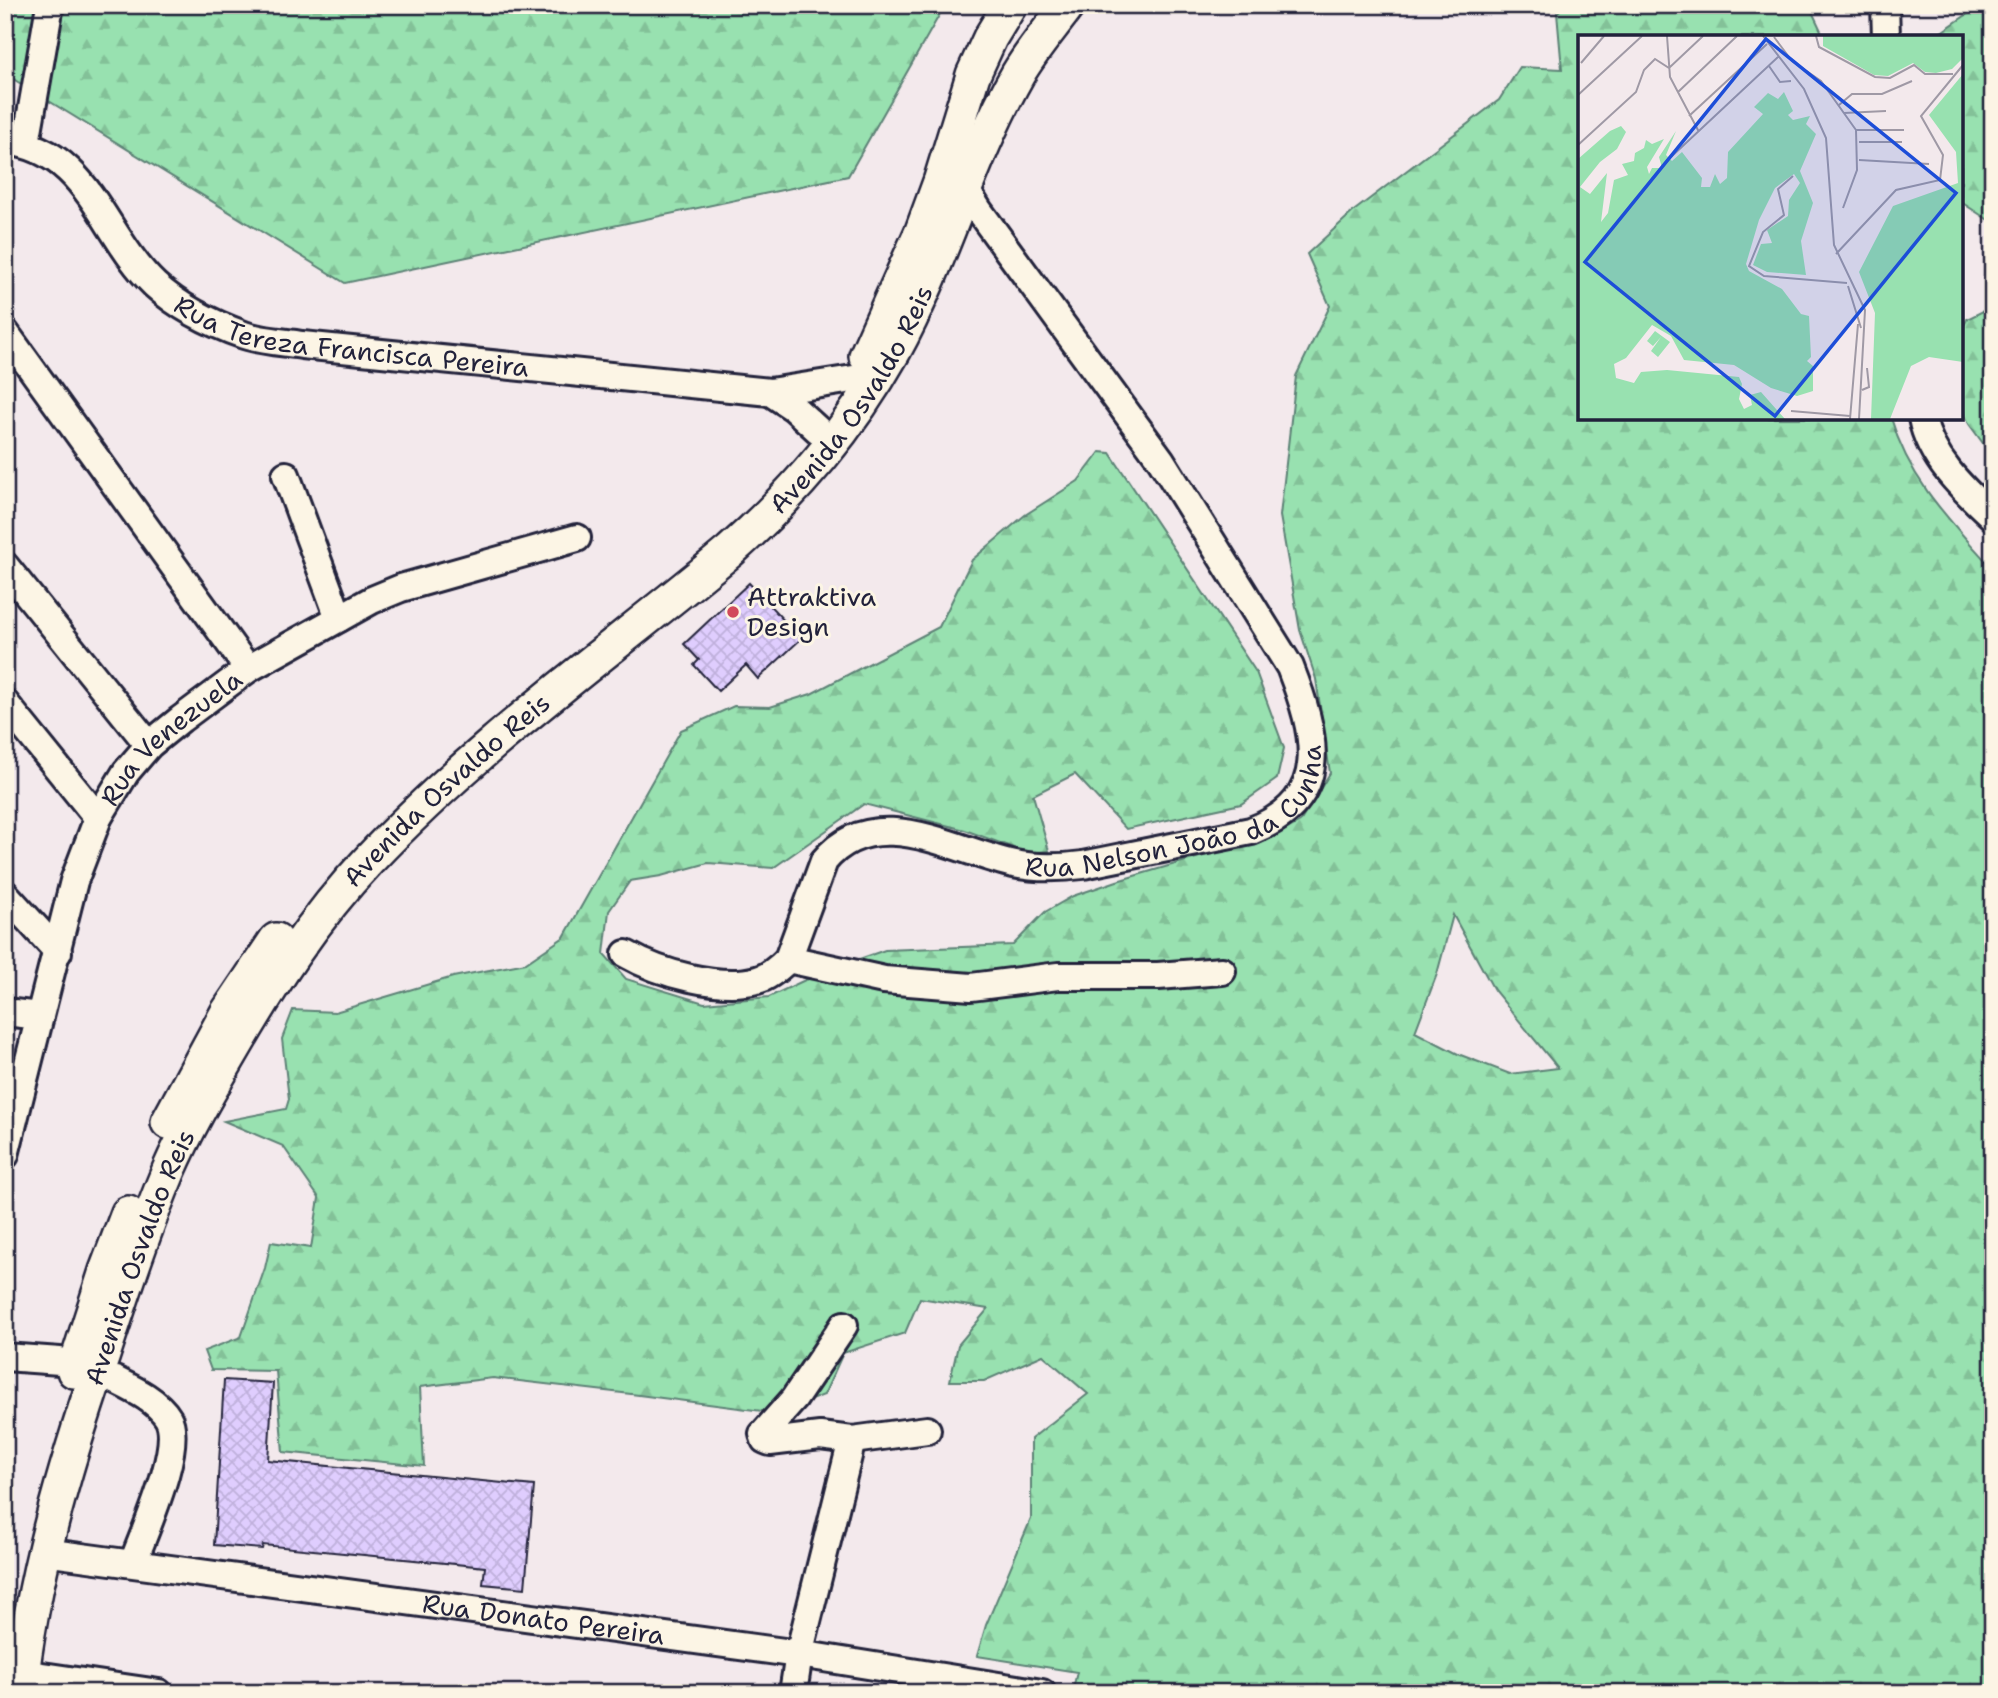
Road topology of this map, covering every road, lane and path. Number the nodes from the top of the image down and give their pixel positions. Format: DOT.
graph roads {
  1 [pos="50,5"];
  2 [pos="1010,5"];
  3 [pos="1885,5"];
  4 [pos="1068,6"];
  5 [pos="1886,35"];
  6 [pos="15,142"];
  7 [pos="966,190"];
  8 [pos="5,332"];
  9 [pos="853,379"];
  10 [pos="770,392"];
  11 [pos="1923,420"];
  12 [pos="818,430"];
  13 [pos="286,474"];
  14 [pos="1993,517"];
  15 [pos="577,538"];
  16 [pos="5,566"];
  17 [pos="339,618"];
  18 [pos="248,669"];
  19 [pos="5,703"];
  20 [pos="149,745"];
  21 [pos="98,818"];
  22 [pos="5,894"];
  23 [pos="58,952"];
  24 [pos="626,954"];
  25 [pos="788,959"];
  26 [pos="1222,971"];
  27 [pos="5,1012"];
  28 [pos="40,1016"];
  29 [pos="5,1155"];
  30 [pos="844,1325"];
  31 [pos="5,1357"];
  32 [pos="60,1361"];
  33 [pos="115,1380"];
  34 [pos="927,1430"];
  35 [pos="852,1440"];
  36 [pos="44,1552"];
  37 [pos="133,1563"];
  38 [pos="5,1637"];
  39 [pos="799,1654"];
  40 [pos="21,1683"];
  41 [pos="159,1693"];
  42 [pos="793,1693"];
  43 [pos="1042,1693"];
  1 -- 6 [label="street"];
  2 -- 9 [label="main road, Avenida Osvaldo Reis"];
  3 -- 5 [label="street"];
  4 -- 7 [label="main road, Avenida Osvaldo Reis"];
  6 -- 10 [label="street, Rua Tereza Francisca Pereira"];
  7 -- 25 [label="street, Rua Nelson João da Cunha"];
  7 -- 36 [label="main road, Avenida Osvaldo Reis"];
  8 -- 18 [label="street"];
  9 -- 10 [label="street, Rua Tereza Francisca Pereira"];
  9 -- 12 [label="main road, Avenida Osvaldo Reis"];
  10 -- 12 [label="street, Rua Tereza Francisca Pereira"];
  11 -- 14 [label="street"];
  12 -- 38 [label="main road, Avenida Osvaldo Reis"];
  13 -- 17 [label="street"];
  15 -- 17 [label="street, Rua Venezuela"];
  16 -- 20 [label="street"];
  17 -- 18 [label="street, Rua Venezuela"];
  18 -- 20 [label="street, Rua Venezuela"];
  19 -- 21 [label="street"];
  20 -- 21 [label="street, Rua Venezuela"];
  21 -- 23 [label="street, Rua Venezuela"];
  22 -- 23 [label="street"];
  23 -- 28 [label="street, Rua Venezuela"];
  24 -- 25 [label="street"];
  25 -- 26 [label="street"];
  27 -- 28 [label="street"];
  28 -- 29 [label="street, Rua Venezuela"];
  30 -- 35 [label="street"];
  31 -- 32 [label="street"];
  33 -- 37 [label="street"];
  34 -- 35 [label="street"];
  35 -- 39 [label="street"];
  36 -- 37 [label="street, Rua Donato Pereira"];
  36 -- 40 [label="main road, Avenida Osvaldo Reis"];
  37 -- 39 [label="street, Rua Donato Pereira"];
  39 -- 42 [label="street"];
  39 -- 43 [label="street, Rua Donato Pereira"];
  40 -- 41 [label="street"];
}
